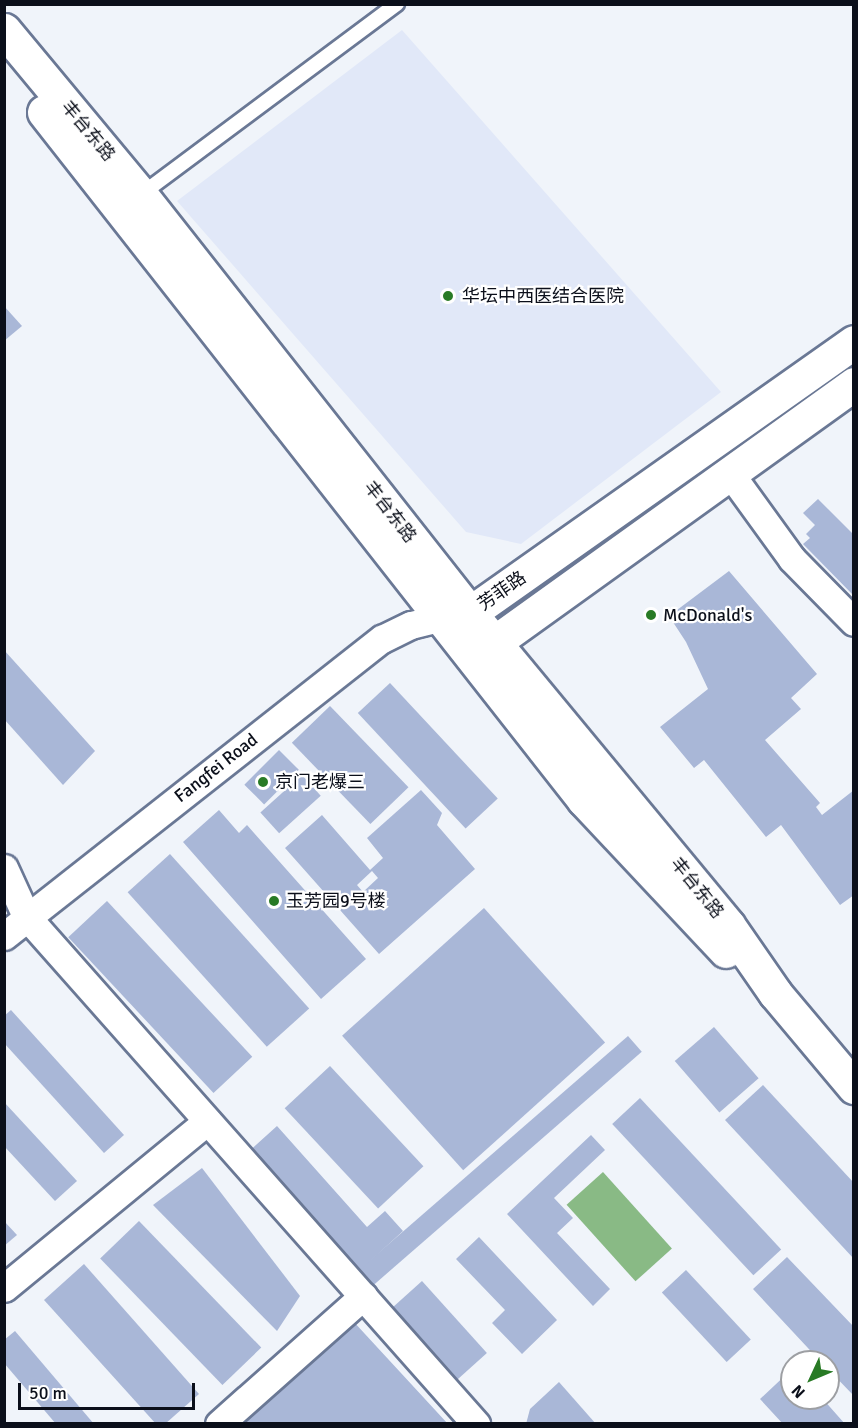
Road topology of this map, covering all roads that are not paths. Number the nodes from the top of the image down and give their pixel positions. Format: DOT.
graph roads {
  1 [pos="397,4"];
  2 [pos="4,30"];
  3 [pos="4,64"];
  4 [pos="131,202"];
  5 [pos="854,342"];
  6 [pos="854,384"];
  7 [pos="729,472"];
  8 [pos="470,613"];
  9 [pos="439,618"];
  10 [pos="854,622"];
  11 [pos="495,642"];
  12 [pos="4,868"];
  13 [pos="26,916"];
  14 [pos="4,936"];
  15 [pos="775,993"];
  16 [pos="854,1088"];
  17 [pos="207,1121"];
  18 [pos="4,1288"];
  19 [pos="363,1296"];
  20 [pos="219,1424"];
  21 [pos="476,1424"];
  1 -- 4 [label="lane"];
  2 -- 4 [label="street, 丰台东路"];
  3 -- 4 [label="street, 丰台东路"];
  4 -- 8 [label="street, 丰台东路"];
  4 -- 9 [label="street, 丰台东路"];
  5 -- 8 [label="street, 芳菲路"];
  6 -- 7 [label="street, 芳菲路"];
  7 -- 10 [label="street"];
  7 -- 11 [label="street, 芳菲路"];
  8 -- 9 [label="street, 芳菲路"];
  8 -- 11 [label="street, 丰台东路"];
  9 -- 11 [label="street, 芳菲路"];
  9 -- 13 [label="street, Fangfei Road"];
  9 -- 15 [label="street, 丰台东路"];
  11 -- 15 [label="street, 丰台东路"];
  12 -- 13 [label="street"];
  13 -- 14 [label="street, Fangfei Road"];
  13 -- 17 [label="street"];
  15 -- 16 [label="street, 丰台东路"];
  17 -- 18 [label="street"];
  17 -- 19 [label="street"];
  19 -- 20 [label="street"];
  19 -- 21 [label="street"];
}
